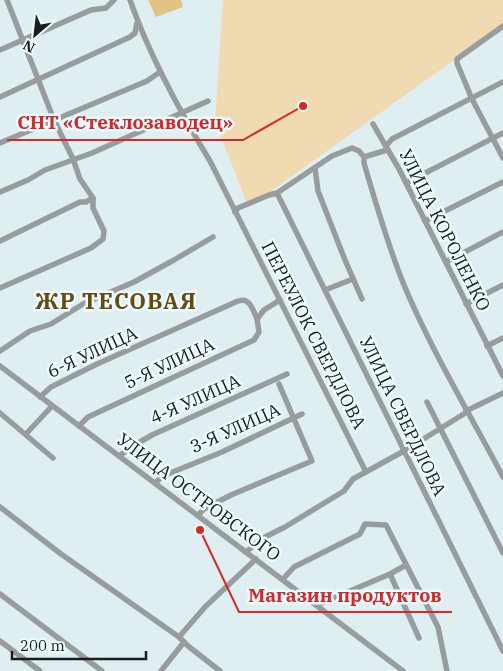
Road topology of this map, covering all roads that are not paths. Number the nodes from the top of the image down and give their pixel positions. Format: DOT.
graph roads {
  1 [pos="6,0"];
  2 [pos="114,0"];
  3 [pos="130,0"];
  4 [pos="0,3"];
  5 [pos="137,21"];
  6 [pos="503,26"];
  7 [pos="22,41"];
  8 [pos="0,50"];
  9 [pos="160,72"];
  10 [pos="38,80"];
  11 [pos="503,82"];
  12 [pos="0,97"];
  13 [pos="472,99"];
  14 [pos="208,101"];
  15 [pos="180,113"];
  16 [pos="54,120"];
  17 [pos="373,124"];
  18 [pos="503,133"];
  19 [pos="493,138"];
  20 [pos="0,144"];
  21 [pos="387,148"];
  22 [pos="364,157"];
  23 [pos="503,158"];
  24 [pos="73,159"];
  25 [pos="315,168"];
  26 [pos="503,182"];
  27 [pos="406,183"];
  28 [pos="0,192"];
  29 [pos="277,193"];
  30 [pos="93,198"];
  31 [pos="235,212"];
  32 [pos="425,221"];
  33 [pos="503,232"];
  34 [pos="214,237"];
  35 [pos="0,241"];
  36 [pos="446,262"];
  37 [pos="353,279"];
  38 [pos="503,285"];
  39 [pos="0,288"];
  40 [pos="325,290"];
  41 [pos="362,299"];
  42 [pos="280,300"];
  43 [pos="466,304"];
  44 [pos="257,319"];
  45 [pos="503,338"];
  46 [pos="487,346"];
  47 [pos="0,351"];
  48 [pos="0,366"];
  49 [pos="287,374"];
  50 [pos="503,376"];
  51 [pos="279,384"];
  52 [pos="503,393"];
  53 [pos="40,397"];
  54 [pos="427,402"];
  55 [pos="52,406"];
  56 [pos="466,412"];
  57 [pos="0,413"];
  58 [pos="302,414"];
  59 [pos="294,418"];
  60 [pos="79,426"];
  61 [pos="441,428"];
  62 [pos="26,434"];
  63 [pos="404,451"];
  64 [pos="119,456"];
  65 [pos="53,458"];
  66 [pos="366,472"];
  67 [pos="503,478"];
  68 [pos="155,483"];
  69 [pos="0,507"];
  70 [pos="198,515"];
  71 [pos="246,552"];
  72 [pos="503,553"];
  73 [pos="256,559"];
  74 [pos="406,565"];
  75 [pos="390,574"];
  76 [pos="283,579"];
  77 [pos="0,594"];
  78 [pos="317,605"];
  79 [pos="419,638"];
  80 [pos="181,639"];
  81 [pos="0,641"];
  82 [pos="503,651"];
  83 [pos="99,670"];
  84 [pos="40,671"];
  85 [pos="161,671"];
  86 [pos="220,671"];
  87 [pos="403,671"];
  88 [pos="448,671"];
  1 -- 4 [label="street"];
  1 -- 7 [label="street"];
  2 -- 7 [label="street"];
  3 -- 5 [label="street, ПЕРЕУЛОК СВЕРДЛОВА"];
  5 -- 9 [label="street, ПЕРЕУЛОК СВЕРДЛОВА"];
  5 -- 10 [label="street"];
  6 -- 13 [label="street"];
  7 -- 8 [label="street"];
  7 -- 10 [label="street"];
  9 -- 15 [label="street, ПЕРЕУЛОК СВЕРДЛОВА"];
  9 -- 16 [label="street"];
  10 -- 12 [label="street"];
  10 -- 16 [label="street"];
  11 -- 13 [label="street"];
  13 -- 19 [label="street"];
  13 -- 21 [label="street"];
  14 -- 15 [label="street"];
  15 -- 24 [label="street"];
  15 -- 31 [label="street, ПЕРЕУЛОК СВЕРДЛОВА"];
  16 -- 20 [label="street"];
  16 -- 24 [label="street"];
  17 -- 21 [label="street, УЛИЦА КОРОЛЕНКО"];
  18 -- 19 [label="street"];
  19 -- 23 [label="street"];
  19 -- 27 [label="street"];
  21 -- 22 [label="street"];
  21 -- 27 [label="street, УЛИЦА КОРОЛЕНКО"];
  22 -- 25 [label="street"];
  22 -- 56 [label="street"];
  24 -- 28 [label="street"];
  24 -- 30 [label="street"];
  25 -- 29 [label="street"];
  25 -- 37 [label="street"];
  26 -- 32 [label="street"];
  27 -- 32 [label="street, УЛИЦА КОРОЛЕНКО"];
  29 -- 31 [label="street"];
  29 -- 40 [label="street, УЛИЦА СВЕРДЛОВА"];
  30 -- 35 [label="street"];
  30 -- 39 [label="street"];
  31 -- 42 [label="street, ПЕРЕУЛОК СВЕРДЛОВА"];
  32 -- 36 [label="street, УЛИЦА КОРОЛЕНКО"];
  33 -- 36 [label="street"];
  34 -- 47 [label="street"];
  36 -- 43 [label="street, УЛИЦА КОРОЛЕНКО"];
  37 -- 40 [label="street"];
  37 -- 41 [label="street"];
  38 -- 43 [label="street"];
  40 -- 63 [label="street, УЛИЦА СВЕРДЛОВА"];
  42 -- 44 [label="street"];
  42 -- 66 [label="street, ПЕРЕУЛОК СВЕРДЛОВА"];
  43 -- 46 [label="street, УЛИЦА КОРОЛЕНКО"];
  44 -- 53 [label="street, 6-Я УЛИЦА"];
  44 -- 60 [label="street, 5-Я УЛИЦА"];
  45 -- 46 [label="street"];
  46 -- 50 [label="street, УЛИЦА КОРОЛЕНКО"];
  48 -- 53 [label="street, УЛИЦА ОСТРОВСКОГО"];
  49 -- 64 [label="street, 4-Я УЛИЦА"];
  51 -- 59 [label="street"];
  52 -- 56 [label="street"];
  53 -- 55 [label="street, УЛИЦА ОСТРОВСКОГО"];
  54 -- 61 [label="street"];
  55 -- 60 [label="street, УЛИЦА ОСТРОВСКОГО"];
  55 -- 62 [label="street"];
  56 -- 61 [label="street"];
  56 -- 67 [label="street"];
  57 -- 62 [label="street"];
  58 -- 59 [label="street, 3-Я УЛИЦА"];
  59 -- 68 [label="street, 3-Я УЛИЦА"];
  59 -- 70 [label="street"];
  60 -- 64 [label="street, УЛИЦА ОСТРОВСКОГО"];
  61 -- 63 [label="street"];
  61 -- 72 [label="street"];
  62 -- 65 [label="street"];
  63 -- 66 [label="street"];
  63 -- 82 [label="street, УЛИЦА СВЕРДЛОВА"];
  64 -- 68 [label="street, УЛИЦА ОСТРОВСКОГО"];
  66 -- 71 [label="street"];
  68 -- 70 [label="street, УЛИЦА ОСТРОВСКОГО"];
  69 -- 80 [label="street"];
  70 -- 71 [label="street, УЛИЦА ОСТРОВСКОГО"];
  71 -- 73 [label="street, УЛИЦА ОСТРОВСКОГО"];
  73 -- 76 [label="street, УЛИЦА ОСТРОВСКОГО"];
  73 -- 80 [label="street"];
  74 -- 75 [label="street"];
  74 -- 76 [label="street"];
  74 -- 88 [label="street"];
  75 -- 78 [label="street"];
  75 -- 79 [label="street"];
  76 -- 78 [label="street, УЛИЦА ОСТРОВСКОГО"];
  77 -- 83 [label="street"];
  78 -- 87 [label="street, УЛИЦА ОСТРОВСКОГО"];
  80 -- 85 [label="street"];
  80 -- 86 [label="street"];
  81 -- 84 [label="street"];
}
